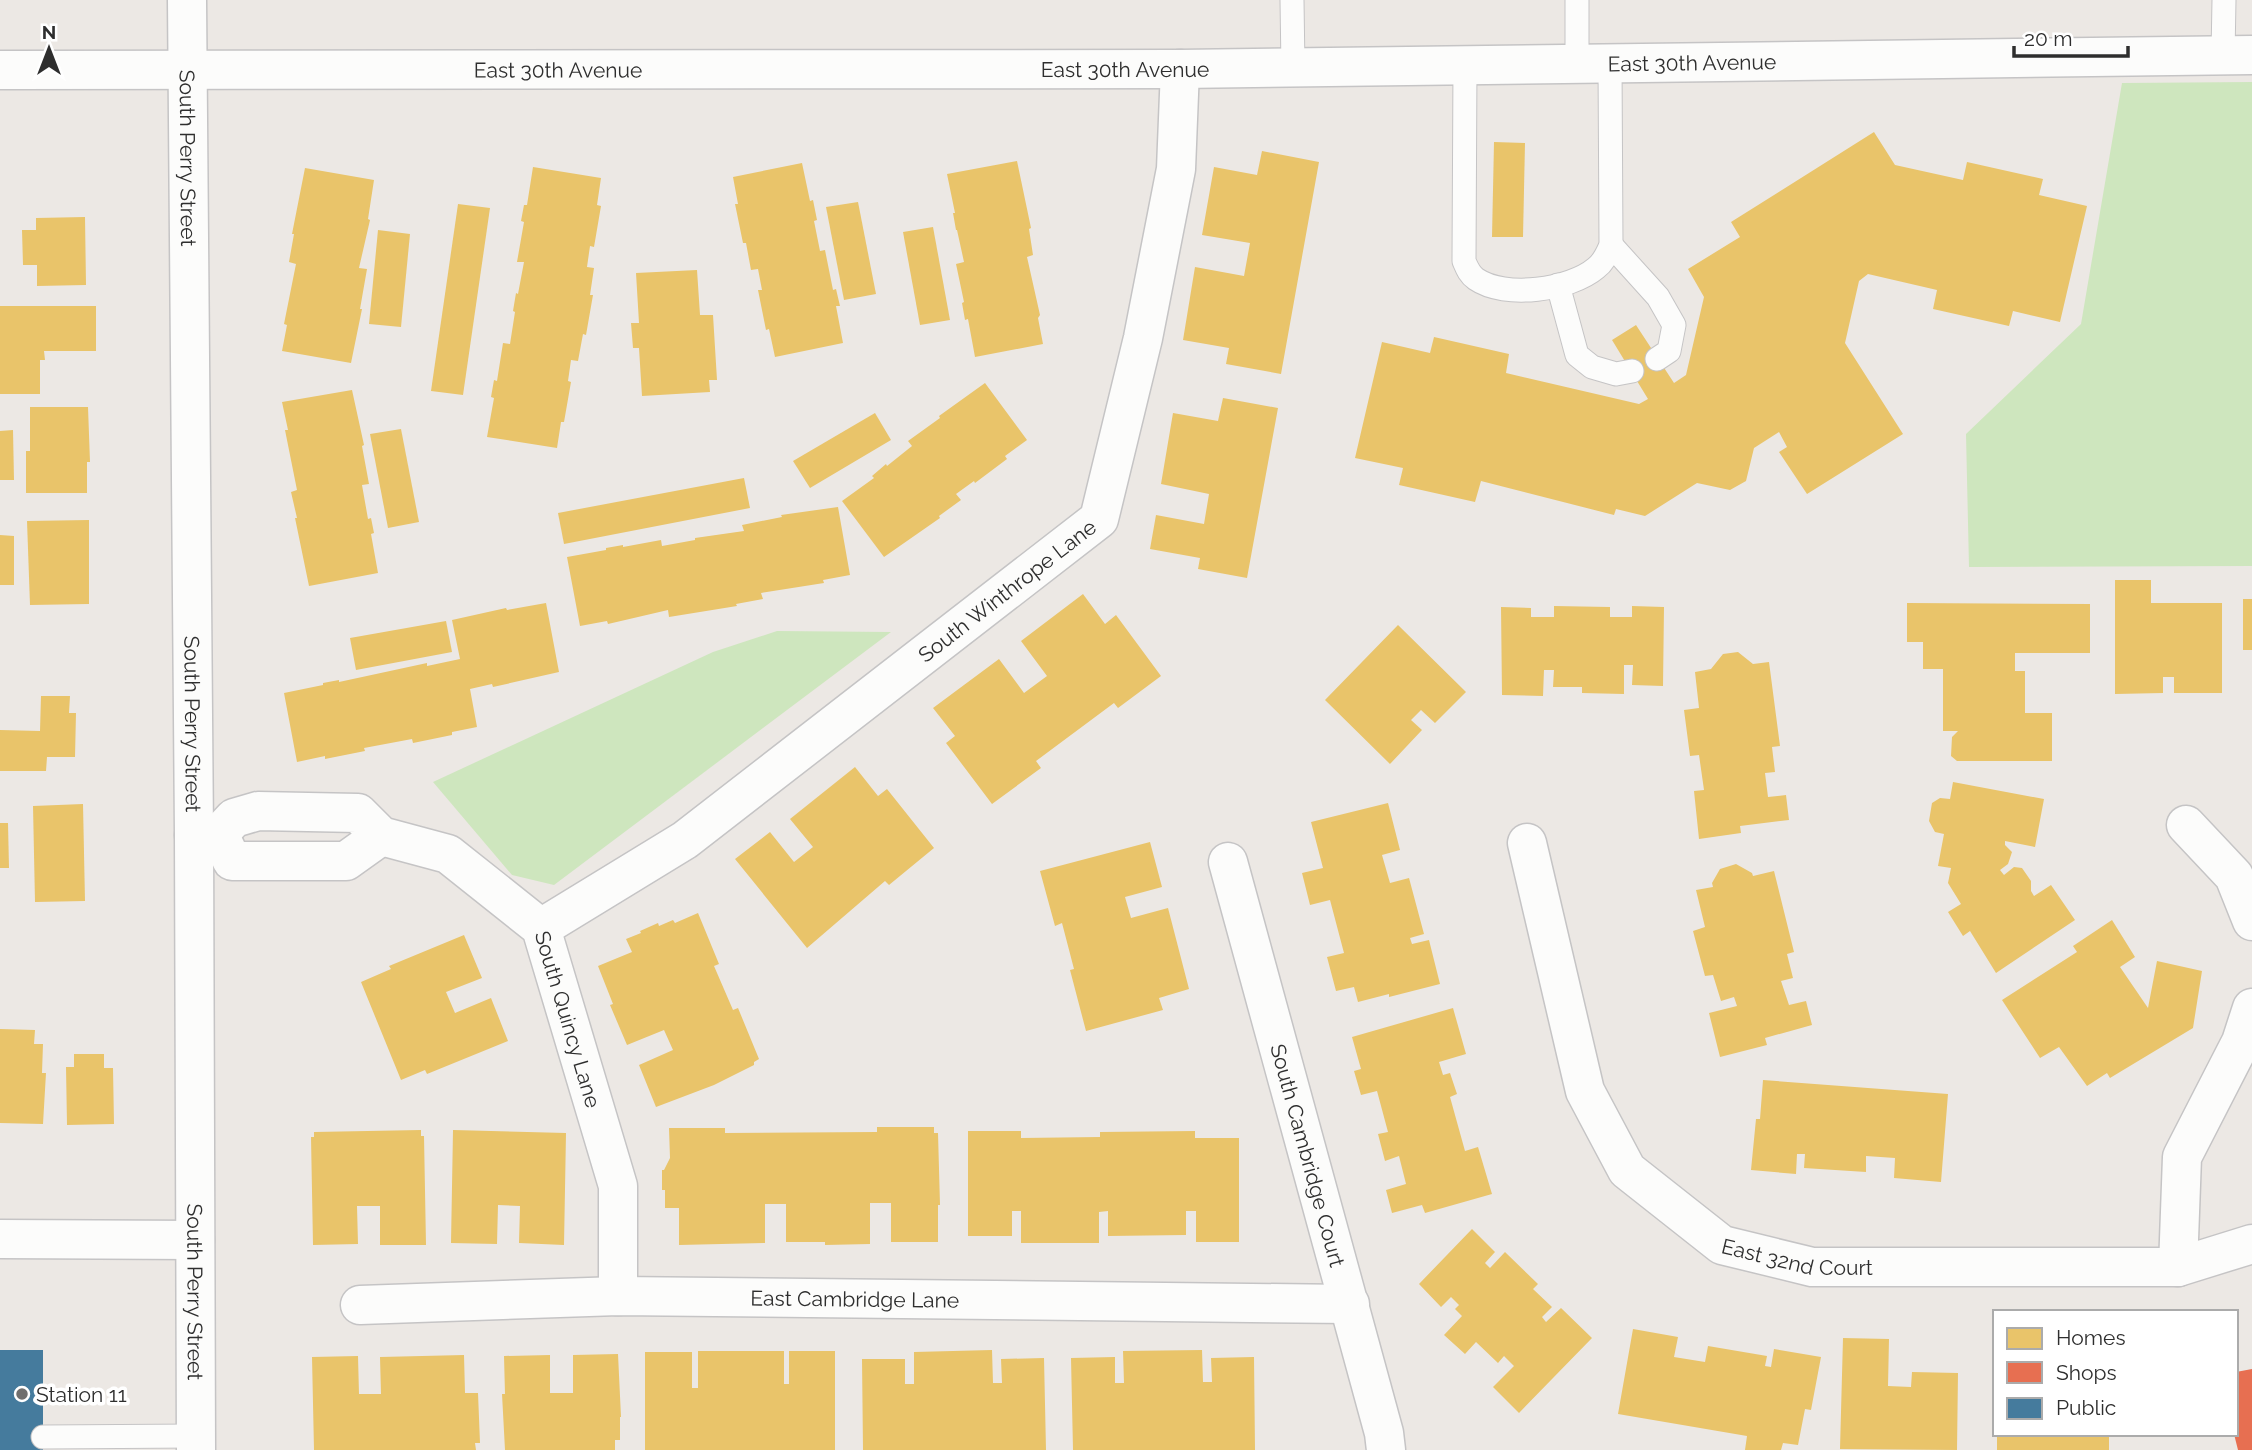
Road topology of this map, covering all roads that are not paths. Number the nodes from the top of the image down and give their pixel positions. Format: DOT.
graph roads {
  1 [pos="187,0"];
  2 [pos="1292,0"];
  3 [pos="1577,0"];
  4 [pos="2224,0"];
  5 [pos="2238,55"];
  6 [pos="1594,64"];
  7 [pos="1465,65"];
  8 [pos="1293,68"];
  9 [pos="187,69"];
  10 [pos="1180,69"];
  11 [pos="0,70"];
  12 [pos="1611,245"];
  13 [pos="1558,285"];
  14 [pos="1657,359"];
  15 [pos="1632,371"];
  16 [pos="2186,825"];
  17 [pos="206,835"];
  18 [pos="381,836"];
  19 [pos="1527,843"];
  20 [pos="1228,862"];
  21 [pos="2252,921"];
  22 [pos="541,928"];
  23 [pos="2252,1008"];
  24 [pos="0,1239"];
  25 [pos="195,1240"];
  26 [pos="2252,1244"];
  27 [pos="2178,1267"];
  28 [pos="618,1296"];
  29 [pos="1350,1304"];
  30 [pos="360,1305"];
  31 [pos="43,1437"];
  32 [pos="196,1443"];
  33 [pos="1386,1450"];
  1 -- 9 [label="street, South Perry Street"];
  2 -- 8 [label="lane"];
  3 -- 6 [label="lane"];
  4 -- 5 [label="lane"];
  5 -- 6 [label="street, East 30th Avenue"];
  6 -- 7 [label="street, East 30th Avenue"];
  6 -- 12 [label="lane"];
  7 -- 8 [label="street, East 30th Avenue"];
  7 -- 13 [label="lane"];
  8 -- 10 [label="street, East 30th Avenue"];
  9 -- 10 [label="street, East 30th Avenue"];
  9 -- 11 [label="street, East 30th Avenue"];
  9 -- 17 [label="street, South Perry Street"];
  10 -- 22 [label="street, South Winthrope Lane"];
  12 -- 13 [label="lane"];
  12 -- 14 [label="lane"];
  13 -- 15 [label="lane"];
  16 -- 21 [label="street"];
  17 -- 18 [label="street, South Quincy Lane"];
  17 -- 18 [label="street"];
  17 -- 25 [label="street, South Perry Street"];
  18 -- 22 [label="street, South Quincy Lane"];
  19 -- 27 [label="street, East 32nd Court"];
  20 -- 29 [label="street, South Cambridge Court"];
  22 -- 28 [label="street, South Quincy Lane"];
  23 -- 27 [label="street"];
  24 -- 25 [label="street"];
  25 -- 32 [label="street, South Perry Street"];
  26 -- 27 [label="street, East 32nd Court"];
  28 -- 29 [label="street, East Cambridge Lane"];
  28 -- 30 [label="street, East Cambridge Lane"];
  29 -- 33 [label="street, South Cambridge Court"];
  31 -- 32 [label="lane"];
}
